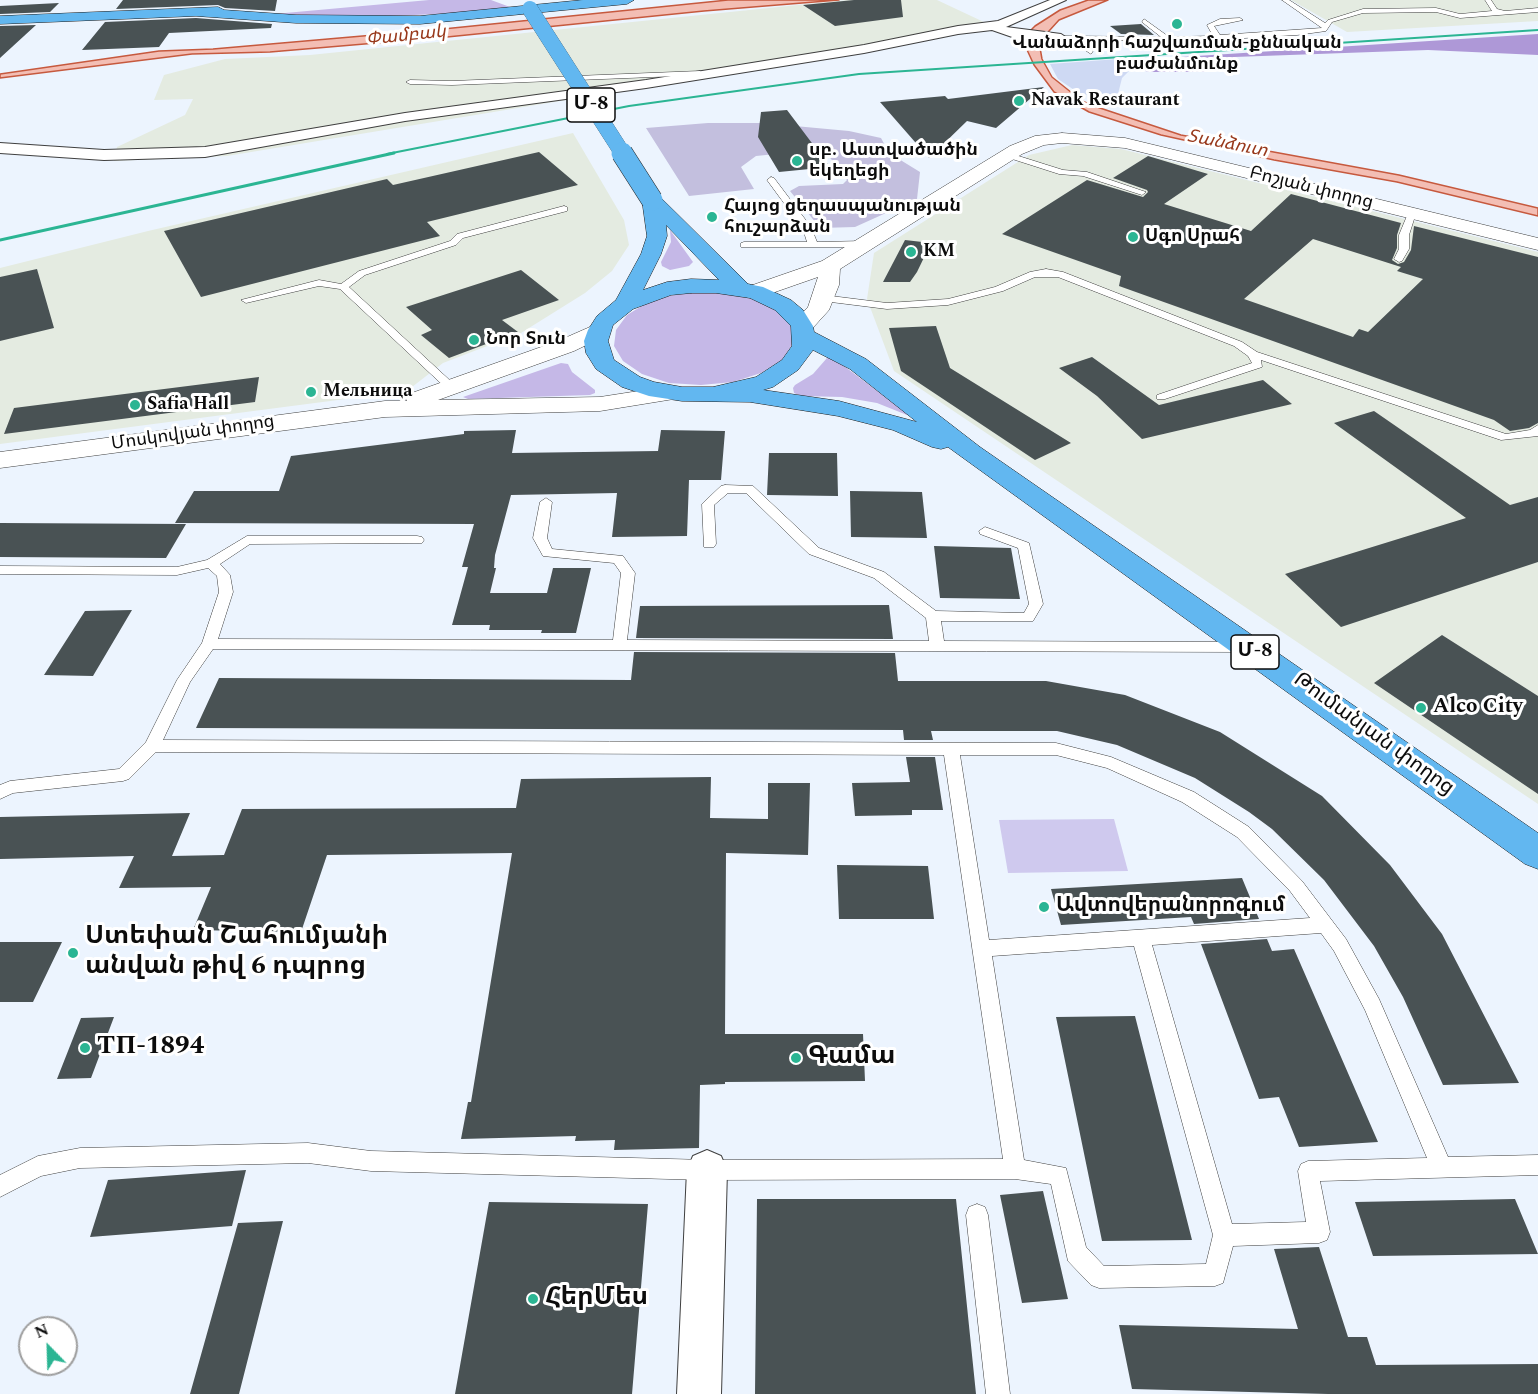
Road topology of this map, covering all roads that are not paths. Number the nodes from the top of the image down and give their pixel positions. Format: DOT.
graph roads {
  1 [pos="508,0"];
  2 [pos="627,0"];
  3 [pos="1060,0"];
  4 [pos="1285,0"];
  5 [pos="1489,0"];
  6 [pos="530,3"];
  7 [pos="300,5"];
  8 [pos="1494,10"];
  9 [pos="1538,10"];
  10 [pos="196,12"];
  11 [pos="0,20"];
  12 [pos="1240,20"];
  13 [pos="1144,21"];
  14 [pos="1001,25"];
  15 [pos="1327,27"];
  16 [pos="1066,38"];
  17 [pos="1218,38"];
  18 [pos="1167,39"];
  19 [pos="1091,52"];
  20 [pos="712,72"];
  21 [pos="410,82"];
  22 [pos="0,148"];
  23 [pos="1009,155"];
  24 [pos="771,180"];
  25 [pos="1142,192"];
  26 [pos="652,200"];
  27 [pos="564,209"];
  28 [pos="1412,213"];
  29 [pos="865,244"];
  30 [pos="1538,244"];
  31 [pos="744,245"];
  32 [pos="813,245"];
  33 [pos="1399,259"];
  34 [pos="830,266"];
  35 [pos="343,287"];
  36 [pos="747,291"];
  37 [pos="823,298"];
  38 [pos="246,300"];
  39 [pos="625,304"];
  40 [pos="599,330"];
  41 [pos="803,331"];
  42 [pos="1253,354"];
  43 [pos="452,388"];
  44 [pos="671,393"];
  45 [pos="719,393"];
  46 [pos="1161,397"];
  47 [pos="385,409"];
  48 [pos="1538,428"];
  49 [pos="971,453"];
  50 [pos="0,460"];
  51 [pos="546,502"];
  52 [pos="985,531"];
  53 [pos="417,540"];
  54 [pos="709,544"];
  55 [pos="211,563"];
  56 [pos="0,570"];
  57 [pos="933,616"];
  58 [pos="209,644"];
  59 [pos="937,645"];
  60 [pos="619,646"];
  61 [pos="1248,646"];
  62 [pos="152,746"];
  63 [pos="951,749"];
  64 [pos="0,793"];
  65 [pos="1538,853"];
  66 [pos="1325,925"];
  67 [pos="1141,939"];
  68 [pos="981,949"];
  69 [pos="1538,1165"];
  70 [pos="1442,1168"];
  71 [pos="1015,1169"];
  72 [pos="707,1170"];
  73 [pos="0,1186"];
  74 [pos="977,1215"];
  75 [pos="1224,1235"];
  76 [pos="699,1394"];
  77 [pos="998,1394"];
  1 -- 6 [label="highway"];
  2 -- 10 [label="highway"];
  3 -- 14 [label="street"];
  4 -- 15 [label="lane"];
  5 -- 8 [label="lane"];
  6 -- 26 [label="highway, Մ-8, bridge"];
  7 -- 10 [label="highway"];
  8 -- 9 [label="lane"];
  8 -- 15 [label="lane"];
  10 -- 11 [label="highway"];
  12 -- 17 [label="lane"];
  13 -- 18 [label="lane"];
  14 -- 16 [label="street"];
  14 -- 20 [label="street"];
  15 -- 17 [label="lane"];
  16 -- 18 [label="lane"];
  16 -- 19 [label="lane"];
  17 -- 18 [label="lane"];
  20 -- 21 [label="lane"];
  20 -- 22 [label="street"];
  23 -- 25 [label="lane"];
  23 -- 28 [label="street, Բոշյան փողոց"];
  23 -- 29 [label="street, Բոշյան փողոց"];
  24 -- 32 [label="lane"];
  26 -- 36 [label="highway, Մ-8"];
  26 -- 39 [label="highway, Մ-8"];
  27 -- 35 [label="lane"];
  28 -- 30 [label="street, Բոշյան փողոց"];
  28 -- 33 [label="lane"];
  29 -- 32 [label="lane"];
  29 -- 34 [label="street, Բոշյան փողոց"];
  31 -- 32 [label="lane"];
  34 -- 36 [label="street, Բոշյան փողոց"];
  34 -- 37 [label="street"];
  35 -- 38 [label="lane"];
  35 -- 43 [label="lane"];
  36 -- 39 [label="highway"];
  36 -- 41 [label="highway"];
  37 -- 41 [label="street"];
  37 -- 42 [label="lane"];
  39 -- 40 [label="highway"];
  40 -- 43 [label="street, Մոսկովյան փողոց"];
  40 -- 44 [label="highway"];
  41 -- 45 [label="highway"];
  41 -- 49 [label="highway, Մ-8"];
  42 -- 46 [label="lane"];
  42 -- 48 [label="lane"];
  43 -- 47 [label="street, Մոսկովյան փողոց"];
  44 -- 45 [label="highway"];
  44 -- 47 [label="street, Մոսկովյան փողոց"];
  45 -- 49 [label="highway, Մ-8"];
  47 -- 50 [label="street, Մոսկովյան փողոց"];
  49 -- 61 [label="highway, Թումանյան փողոց / Մ-8"];
  51 -- 60 [label="lane"];
  52 -- 57 [label="lane"];
  53 -- 55 [label="lane"];
  54 -- 57 [label="lane"];
  55 -- 56 [label="lane"];
  55 -- 58 [label="lane"];
  57 -- 59 [label="lane"];
  58 -- 60 [label="lane"];
  58 -- 62 [label="lane"];
  59 -- 60 [label="lane"];
  59 -- 61 [label="lane"];
  61 -- 65 [label="highway, Թումանյան փողոց / Մ-8"];
  62 -- 63 [label="lane"];
  62 -- 64 [label="lane"];
  63 -- 66 [label="lane"];
  63 -- 68 [label="lane"];
  66 -- 67 [label="lane"];
  66 -- 70 [label="lane"];
  67 -- 68 [label="lane"];
  67 -- 75 [label="lane"];
  68 -- 71 [label="lane"];
  69 -- 70 [label="lane"];
  70 -- 75 [label="lane"];
  71 -- 72 [label="lane"];
  71 -- 75 [label="lane"];
  72 -- 73 [label="lane"];
  72 -- 76 [label="street"];
  74 -- 77 [label="lane"];
}
